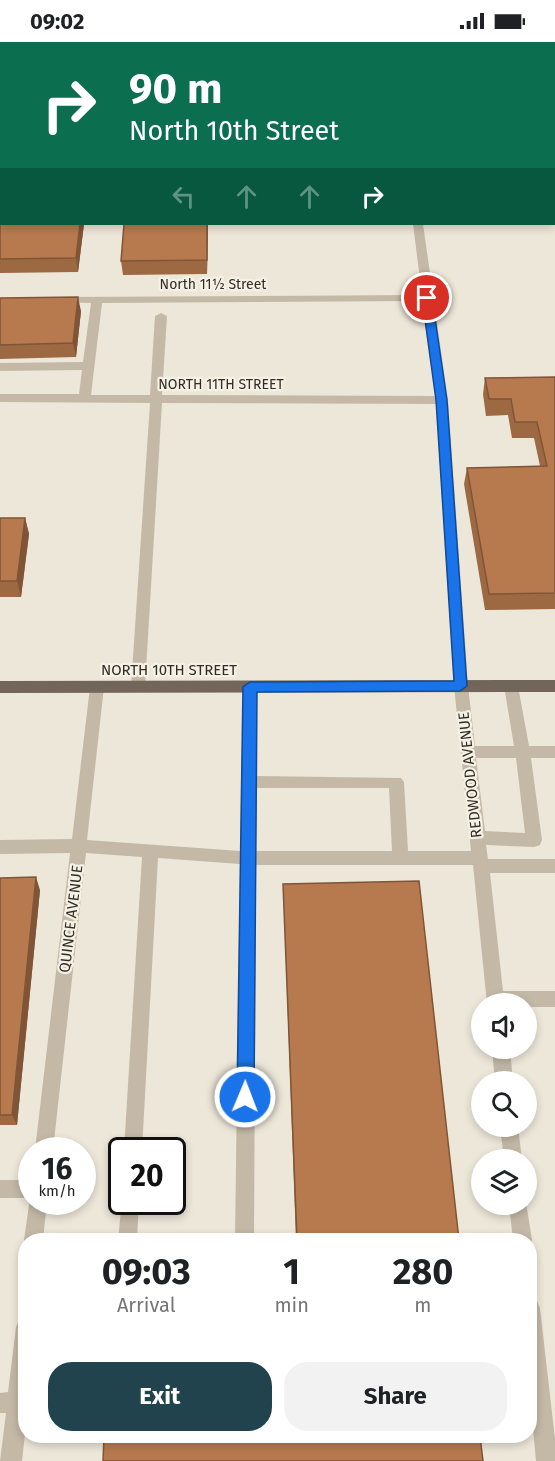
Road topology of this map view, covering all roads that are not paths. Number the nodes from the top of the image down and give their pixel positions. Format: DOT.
graph roads {
  1 [pos="418,225"];
  2 [pos="427,298"];
  3 [pos="43,300"];
  4 [pos="97,300"];
  5 [pos="161,316"];
  6 [pos="88,366"];
  7 [pos="0,367"];
  8 [pos="0,398"];
  9 [pos="84,399"];
  10 [pos="155,399"];
  11 [pos="442,400"];
  12 [pos="460,686"];
  13 [pos="511,686"];
  14 [pos="555,686"];
  15 [pos="0,687"];
  16 [pos="97,687"];
  17 [pos="138,687"];
  18 [pos="250,687"];
  19 [pos="467,752"];
  20 [pos="523,752"];
  21 [pos="555,752"];
  22 [pos="249,782"];
  23 [pos="477,838"];
  24 [pos="79,846"];
  25 [pos="0,847"];
  26 [pos="150,851"];
  27 [pos="248,858"];
  28 [pos="400,858"];
  29 [pos="480,862"];
  30 [pos="555,866"];
  31 [pos="494,993"];
  32 [pos="555,999"];
  33 [pos="537,1000"];
  34 [pos="45,1137"];
  35 [pos="134,1137"];
  36 [pos="0,1189"];
  37 [pos="18,1189"];
  38 [pos="37,1215"];
  39 [pos="129,1215"];
  40 [pos="519,1215"];
  41 [pos="35,1233"];
  42 [pos="128,1233"];
  43 [pos="244,1233"];
  44 [pos="521,1233"];
  45 [pos="537,1371"];
  46 [pos="18,1378"];
  47 [pos="9,1402"];
  48 [pos="11,1461"];
  49 [pos="547,1461"];
  1 -- 2 [label="street, REDWOOD AVENUE"];
  2 -- 4 [label="street, North 11½ Street"];
  2 -- 11 [label="street, REDWOOD AVENUE"];
  3 -- 4 [label="street, North 11½ Street"];
  4 -- 6 [label="street"];
  5 -- 10 [label="street"];
  6 -- 7 [label="street"];
  6 -- 9 [label="street"];
  8 -- 9 [label="street, NORTH 11TH STREET"];
  9 -- 10 [label="street, NORTH 11TH STREET"];
  10 -- 11 [label="street, NORTH 11TH STREET"];
  10 -- 17 [label="street"];
  11 -- 12 [label="street, REDWOOD AVENUE"];
  12 -- 13 [label="main road, NORTH 10TH STREET"];
  12 -- 18 [label="main road, NORTH 10TH STREET"];
  12 -- 19 [label="street, REDWOOD AVENUE"];
  13 -- 14 [label="main road, NORTH 10TH STREET"];
  13 -- 20 [label="street"];
  15 -- 16 [label="main road, NORTH 10TH STREET"];
  16 -- 17 [label="main road, NORTH 10TH STREET"];
  16 -- 24 [label="street, QUINCE AVENUE"];
  17 -- 18 [label="main road, NORTH 10TH STREET"];
  18 -- 22 [label="street"];
  19 -- 20 [label="street"];
  19 -- 23 [label="street, REDWOOD AVENUE"];
  20 -- 21 [label="street"];
  20 -- 23 [label="street"];
  22 -- 27 [label="street"];
  22 -- 28 [label="street"];
  23 -- 29 [label="street, REDWOOD AVENUE"];
  24 -- 25 [label="street"];
  24 -- 26 [label="street"];
  24 -- 34 [label="street, QUINCE AVENUE"];
  26 -- 27 [label="street"];
  26 -- 35 [label="street"];
  27 -- 28 [label="street"];
  27 -- 43 [label="street"];
  28 -- 29 [label="street"];
  29 -- 30 [label="street"];
  29 -- 31 [label="street, REDWOOD AVENUE"];
  32 -- 33 [label="street"];
  36 -- 37 [label="street"];
  38 -- 41 [label="street"];
  39 -- 42 [label="street"];
  40 -- 44 [label="street"];
  45 -- 49 [label="street"];
  46 -- 47 [label="street"];
  47 -- 48 [label="street"];
}
